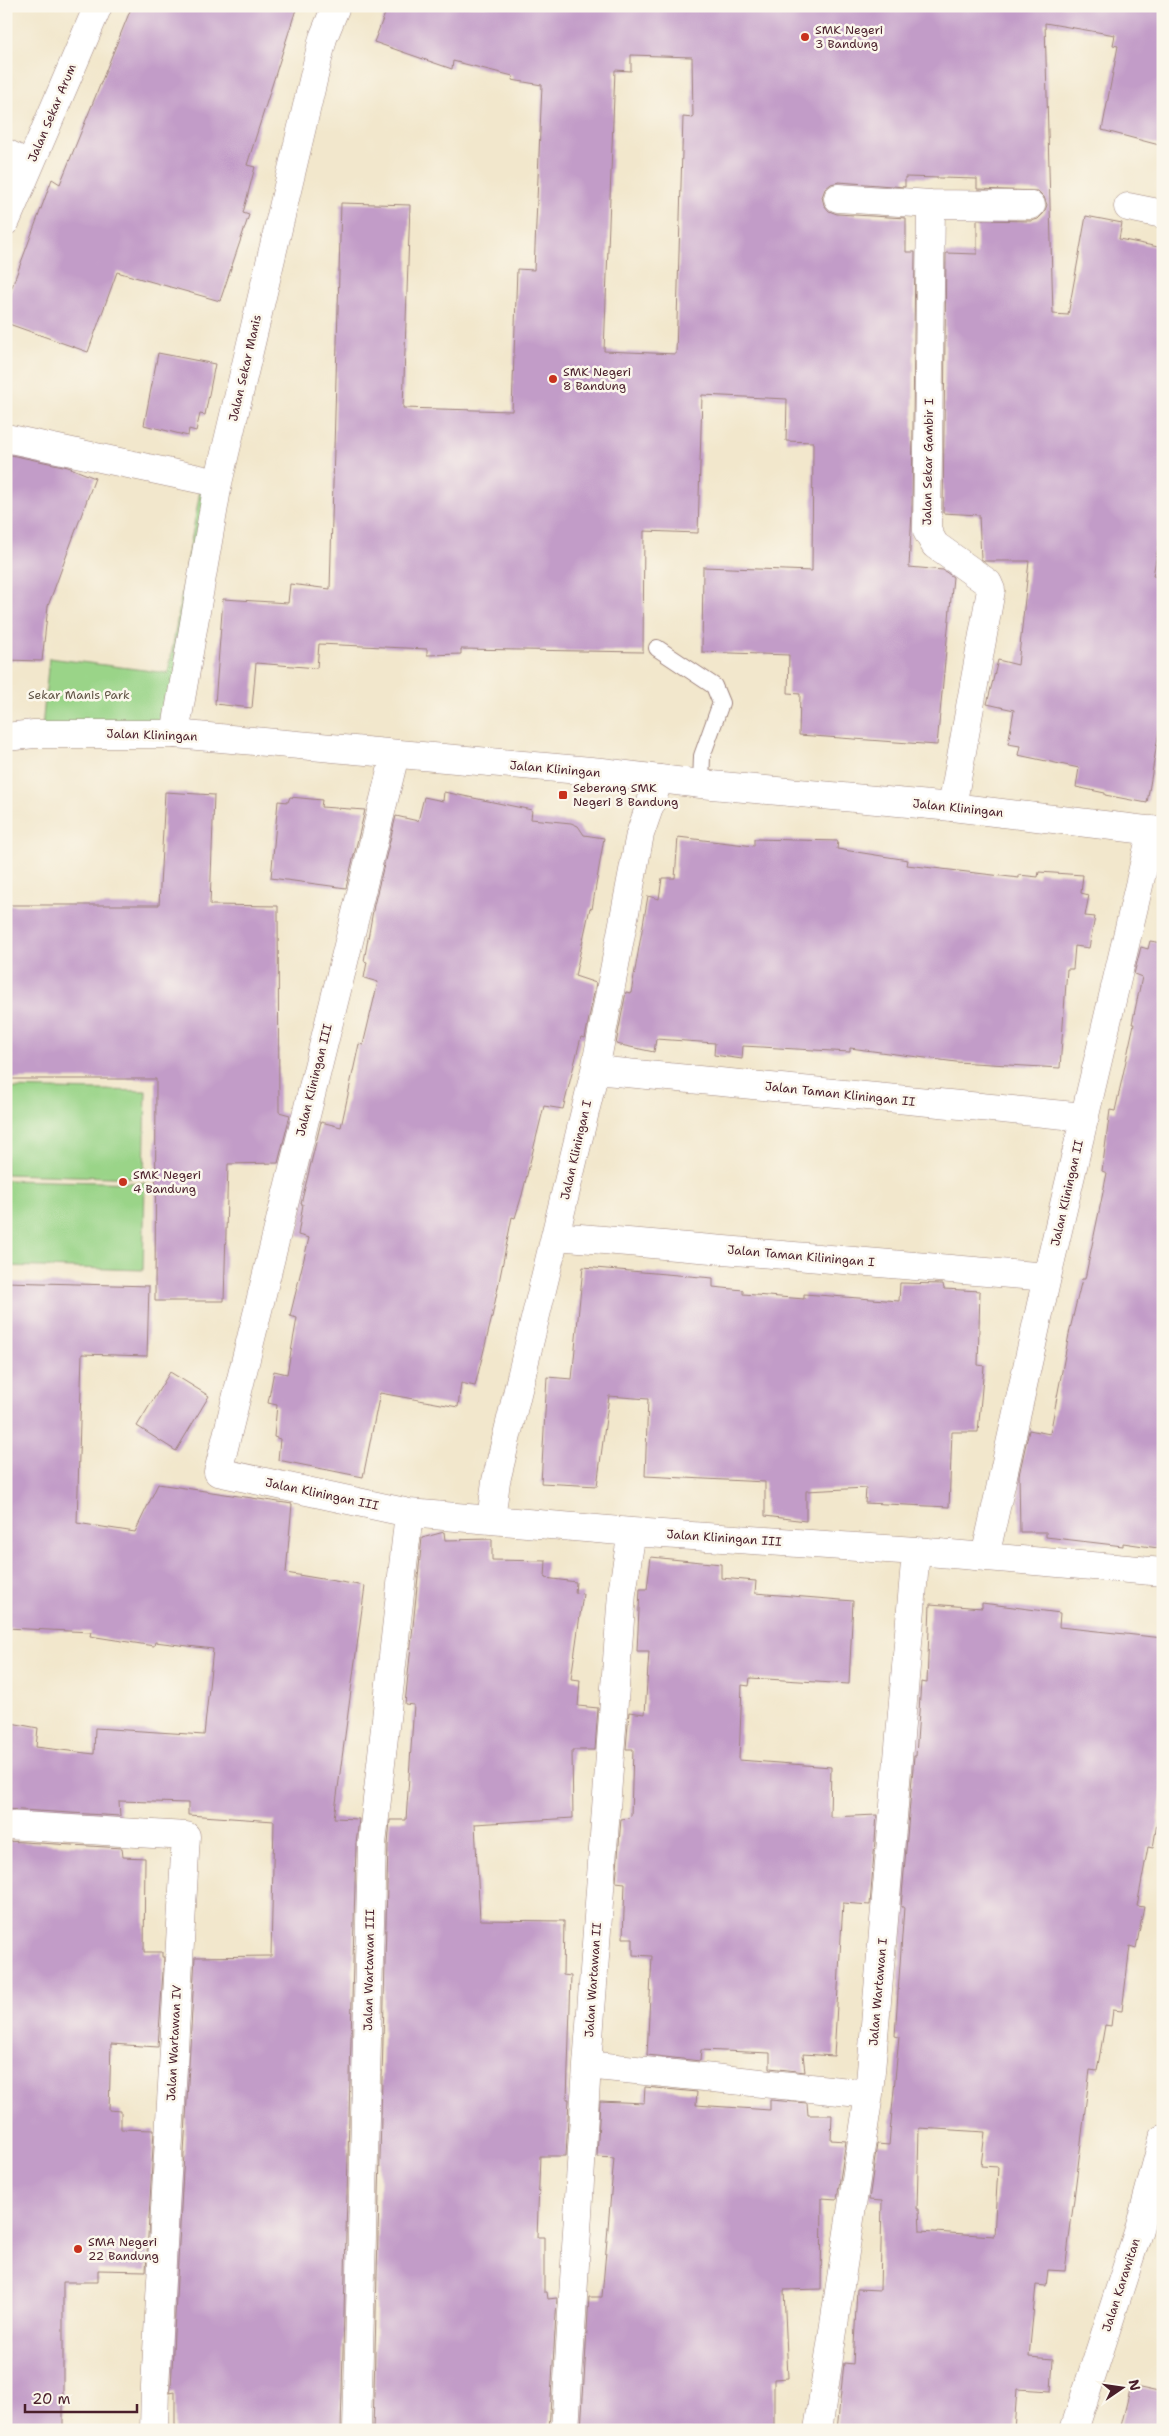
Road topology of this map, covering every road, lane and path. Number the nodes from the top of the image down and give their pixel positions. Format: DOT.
graph roads {
  1 [pos="98,6"];
  2 [pos="336,6"];
  3 [pos="18,159"];
  4 [pos="838,198"];
  5 [pos="931,204"];
  6 [pos="1031,205"];
  7 [pos="1128,206"];
  8 [pos="1163,214"];
  9 [pos="6,221"];
  10 [pos="6,438"];
  11 [pos="218,483"];
  12 [pos="657,648"];
  13 [pos="175,734"];
  14 [pos="6,736"];
  15 [pos="395,755"];
  16 [pos="659,779"];
  17 [pos="701,784"];
  18 [pos="952,807"];
  19 [pos="1157,831"];
  20 [pos="595,1070"];
  21 [pos="1084,1117"];
  22 [pos="556,1236"];
  23 [pos="1047,1277"];
  24 [pos="409,1513"];
  25 [pos="491,1520"];
  26 [pos="632,1532"];
  27 [pos="916,1551"];
  28 [pos="985,1557"];
  29 [pos="1163,1572"];
  30 [pos="6,1825"];
  31 [pos="587,2065"];
  32 [pos="869,2094"];
  33 [pos="1163,2138"];
  34 [pos="154,2430"];
  35 [pos="357,2430"];
  36 [pos="565,2430"];
  37 [pos="818,2430"];
  38 [pos="1074,2430"];
  1 -- 3 [label="street, Jalan Sekar Arum"];
  2 -- 11 [label="street, Jalan Sekar Manis"];
  3 -- 9 [label="street, Jalan Sekar Arum"];
  4 -- 5 [label="street"];
  5 -- 6 [label="street"];
  5 -- 18 [label="street, Jalan Sekar Gambir I"];
  7 -- 8 [label="street"];
  10 -- 11 [label="street"];
  11 -- 13 [label="street, Jalan Sekar Manis"];
  12 -- 17 [label="lane"];
  13 -- 14 [label="street, Jalan Kliningan"];
  13 -- 15 [label="street, Jalan Kliningan"];
  15 -- 16 [label="street, Jalan Kliningan"];
  15 -- 24 [label="street, Jalan Kliningan III"];
  16 -- 17 [label="street, Jalan Kliningan"];
  16 -- 20 [label="street, Jalan Kliningan I"];
  17 -- 18 [label="street, Jalan Kliningan"];
  18 -- 19 [label="street, Jalan Kliningan"];
  19 -- 21 [label="street, Jalan Kliningan II"];
  20 -- 21 [label="street, Jalan Taman Kliningan II"];
  20 -- 22 [label="street, Jalan Kliningan I"];
  21 -- 23 [label="street, Jalan Kliningan II"];
  22 -- 23 [label="street, Jalan Taman Kiliningan I"];
  22 -- 25 [label="street, Jalan Kliningan I"];
  23 -- 28 [label="street, Jalan Kliningan II"];
  24 -- 25 [label="street, Jalan Kliningan III"];
  24 -- 35 [label="street, Jalan Wartawan III"];
  25 -- 26 [label="street, Jalan Kliningan III"];
  26 -- 27 [label="street, Jalan Kliningan III"];
  26 -- 31 [label="street, Jalan Wartawan II"];
  27 -- 28 [label="street, Jalan Kliningan III"];
  27 -- 32 [label="street, Jalan Wartawan I"];
  28 -- 29 [label="street, Jalan Kliningan III"];
  30 -- 34 [label="street, Jalan Wartawan IV"];
  31 -- 32 [label="street"];
  31 -- 36 [label="street, Jalan Wartawan II"];
  32 -- 37 [label="street, Jalan Wartawan I"];
  33 -- 38 [label="street, Jalan Karawitan"];
}
